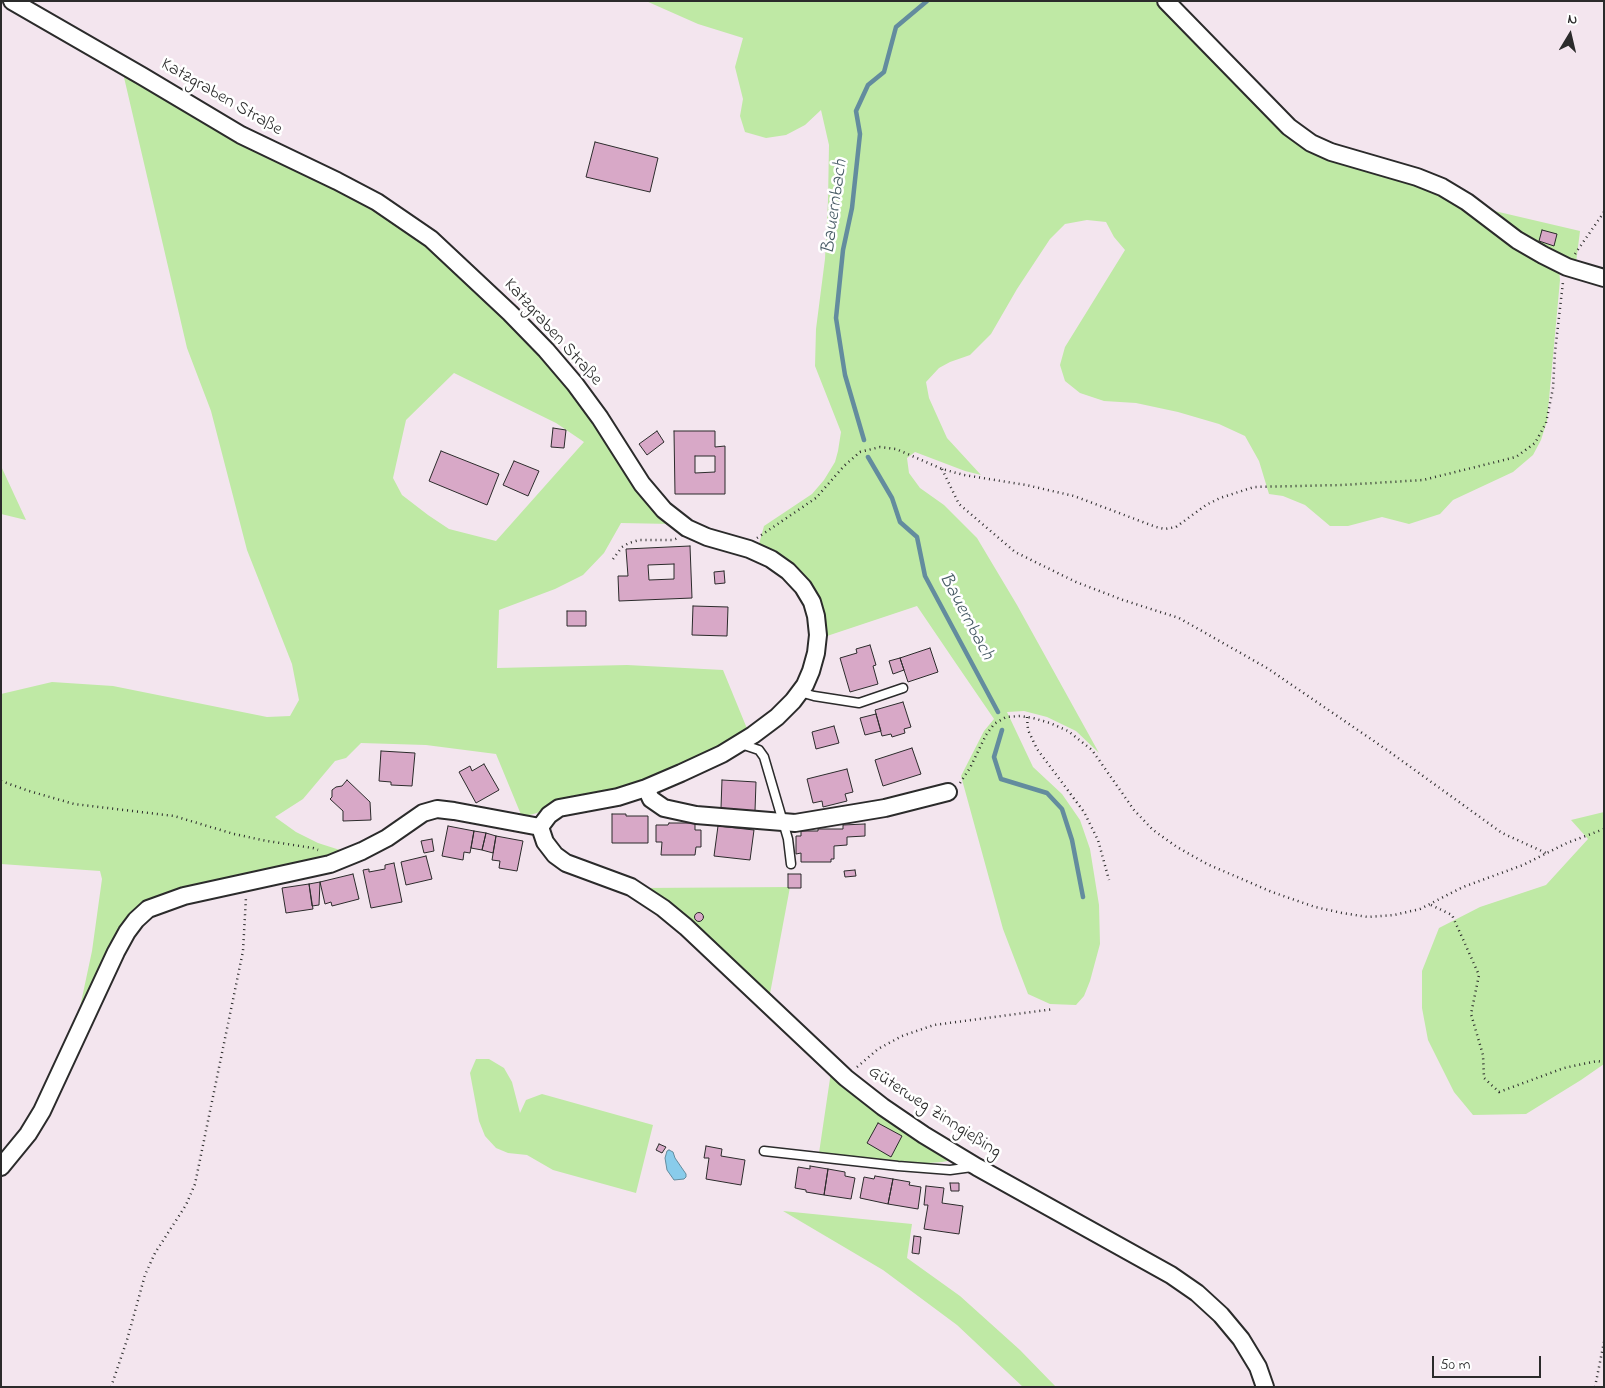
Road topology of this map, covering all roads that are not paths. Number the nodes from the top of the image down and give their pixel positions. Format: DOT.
graph roads {
  1 [pos="12,1"];
  2 [pos="1166,1"];
  3 [pos="1604,278"];
  4 [pos="903,688"];
  5 [pos="800,692"];
  6 [pos="740,743"];
  7 [pos="646,788"];
  8 [pos="948,792"];
  9 [pos="784,822"];
  10 [pos="540,827"];
  11 [pos="791,864"];
  12 [pos="764,1151"];
  13 [pos="1,1167"];
  14 [pos="977,1167"];
  15 [pos="1265,1387"];
  1 -- 5 [label="street, Katzgraben Straße"];
  2 -- 3 [label="street"];
  4 -- 5 [label="lane"];
  5 -- 6 [label="street, Katzgraben Straße"];
  6 -- 7 [label="street, Katzgraben Straße"];
  6 -- 9 [label="lane"];
  7 -- 9 [label="street"];
  7 -- 10 [label="street, Katzgraben Straße"];
  8 -- 9 [label="street"];
  9 -- 11 [label="lane"];
  10 -- 13 [label="street"];
  10 -- 14 [label="street, Güterweg Zinngießing"];
  12 -- 14 [label="lane"];
  14 -- 15 [label="street, Güterweg Zinngießing"];
}
